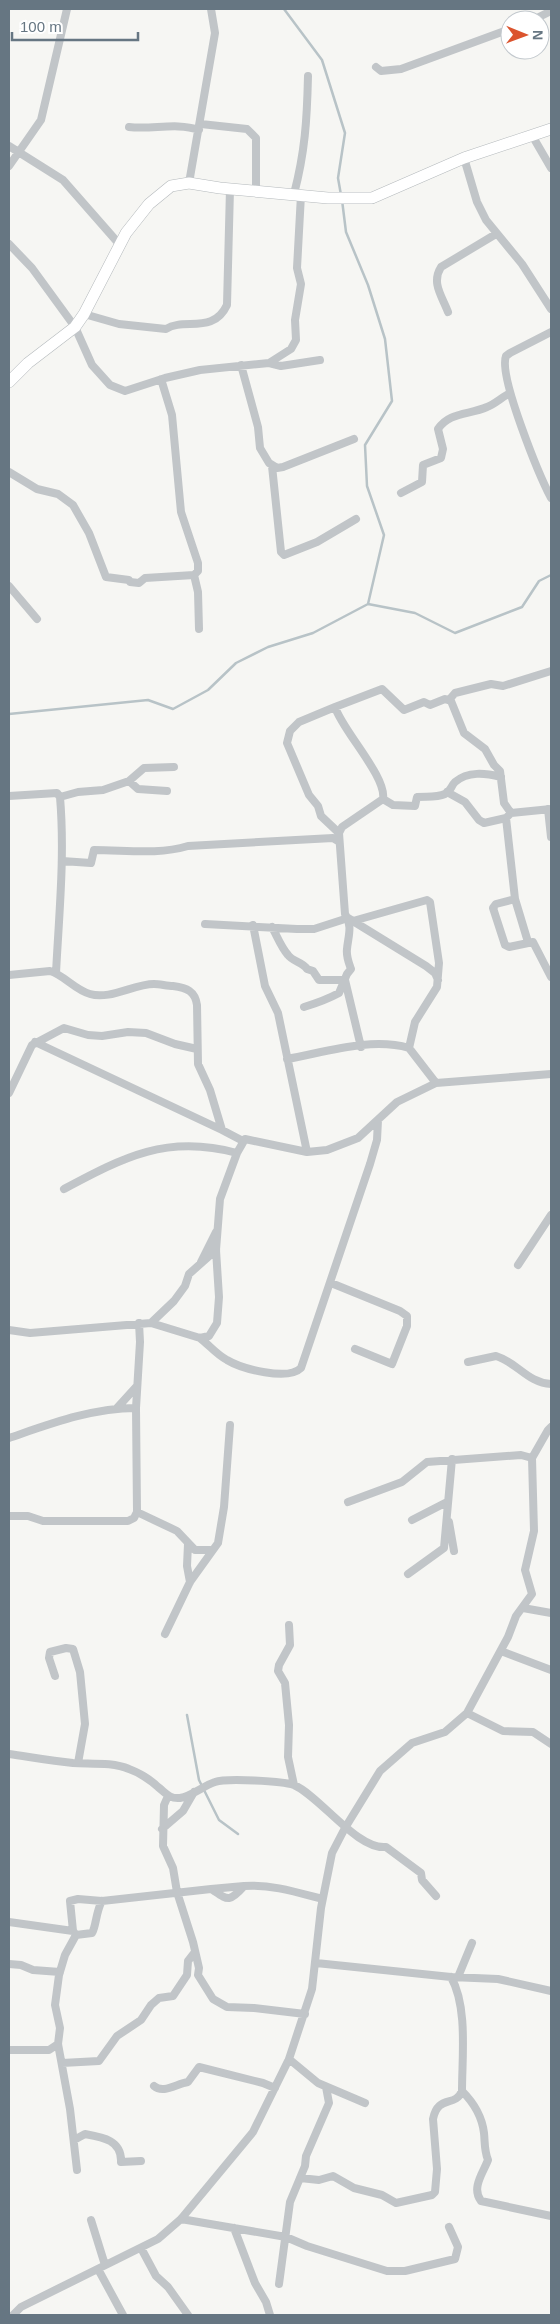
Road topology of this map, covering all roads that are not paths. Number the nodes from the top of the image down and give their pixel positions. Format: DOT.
graph roads {
  1 [pos="67,9"];
  2 [pos="210,9"];
  3 [pos="500,33"];
  4 [pos="376,67"];
  5 [pos="308,76"];
  6 [pos="129,127"];
  7 [pos="200,127"];
  8 [pos="551,129"];
  9 [pos="532,136"];
  10 [pos="9,146"];
  11 [pos="17,153"];
  12 [pos="464,158"];
  13 [pos="9,166"];
  14 [pos="551,168"];
  15 [pos="189,182"];
  16 [pos="230,189"];
  17 [pos="256,190"];
  18 [pos="297,195"];
  19 [pos="496,234"];
  20 [pos="9,244"];
  21 [pos="120,244"];
  22 [pos="551,309"];
  23 [pos="448,312"];
  24 [pos="84,314"];
  25 [pos="75,327"];
  26 [pos="551,332"];
  27 [pos="320,360"];
  28 [pos="269,363"];
  29 [pos="241,365"];
  30 [pos="161,379"];
  31 [pos="9,382"];
  32 [pos="510,393"];
  33 [pos="354,439"];
  34 [pos="272,466"];
  35 [pos="9,472"];
  36 [pos="401,493"];
  37 [pos="551,498"];
  38 [pos="356,519"];
  39 [pos="194,575"];
  40 [pos="9,586"];
  41 [pos="37,618"];
  42 [pos="199,629"];
  43 [pos="551,671"];
  44 [pos="449,700"];
  45 [pos="335,707"];
  46 [pos="174,767"];
  47 [pos="501,777"];
  48 [pos="129,781"];
  49 [pos="166,791"];
  50 [pos="447,792"];
  51 [pos="9,796"];
  52 [pos="60,797"];
  53 [pos="383,799"];
  54 [pos="550,809"];
  55 [pos="508,816"];
  56 [pos="338,837"];
  57 [pos="551,838"];
  58 [pos="62,860"];
  59 [pos="515,899"];
  60 [pos="350,920"];
  61 [pos="205,924"];
  62 [pos="253,925"];
  63 [pos="272,926"];
  64 [pos="528,942"];
  65 [pos="56,973"];
  66 [pos="9,975"];
  67 [pos="551,977"];
  68 [pos="345,980"];
  69 [pos="438,980"];
  70 [pos="304,1007"];
  71 [pos="35,1042"];
  72 [pos="361,1047"];
  73 [pos="409,1048"];
  74 [pos="197,1049"];
  75 [pos="288,1059"];
  76 [pos="551,1074"];
  77 [pos="436,1083"];
  78 [pos="9,1093"];
  79 [pos="378,1120"];
  80 [pos="222,1130"];
  81 [pos="243,1141"];
  82 [pos="307,1152"];
  83 [pos="237,1153"];
  84 [pos="64,1189"];
  85 [pos="551,1215"];
  86 [pos="218,1230"];
  87 [pos="216,1250"];
  88 [pos="201,1262"];
  89 [pos="518,1265"];
  90 [pos="331,1283"];
  91 [pos="139,1323"];
  92 [pos="150,1323"];
  93 [pos="9,1330"];
  94 [pos="200,1338"];
  95 [pos="354,1349"];
  96 [pos="468,1362"];
  97 [pos="551,1384"];
  98 [pos="137,1386"];
  99 [pos="117,1408"];
  100 [pos="136,1408"];
  101 [pos="230,1425"];
  102 [pos="551,1427"];
  103 [pos="9,1438"];
  104 [pos="532,1458"];
  105 [pos="452,1459"];
  106 [pos="348,1502"];
  107 [pos="447,1502"];
  108 [pos="446,1510"];
  109 [pos="137,1512"];
  110 [pos="9,1516"];
  111 [pos="412,1520"];
  112 [pos="188,1544"];
  113 [pos="210,1550"];
  114 [pos="454,1551"];
  115 [pos="408,1574"];
  116 [pos="190,1582"];
  117 [pos="523,1608"];
  118 [pos="551,1613"];
  119 [pos="289,1625"];
  120 [pos="165,1634"];
  121 [pos="500,1651"];
  122 [pos="551,1670"];
  123 [pos="55,1676"];
  124 [pos="467,1713"];
  125 [pos="551,1744"];
  126 [pos="9,1754"];
  127 [pos="78,1763"];
  128 [pos="294,1785"];
  129 [pos="194,1792"];
  130 [pos="168,1796"];
  131 [pos="345,1828"];
  132 [pos="162,1829"];
  133 [pos="177,1892"];
  134 [pos="436,1896"];
  135 [pos="322,1899"];
  136 [pos="102,1901"];
  137 [pos="9,1922"];
  138 [pos="74,1933"];
  139 [pos="472,1943"];
  140 [pos="195,1952"];
  141 [pos="316,1962"];
  142 [pos="9,1964"];
  143 [pos="60,1972"];
  144 [pos="455,1977"];
  145 [pos="551,1991"];
  146 [pos="305,2014"];
  147 [pos="58,2044"];
  148 [pos="9,2050"];
  149 [pos="289,2059"];
  150 [pos="62,2063"];
  151 [pos="154,2086"];
  152 [pos="326,2087"];
  153 [pos="275,2088"];
  154 [pos="462,2092"];
  155 [pos="365,2103"];
  156 [pos="74,2140"];
  157 [pos="140,2161"];
  158 [pos="77,2170"];
  159 [pos="300,2178"];
  160 [pos="551,2216"];
  161 [pos="91,2220"];
  162 [pos="181,2220"];
  163 [pos="449,2226"];
  164 [pos="234,2228"];
  165 [pos="286,2237"];
  166 [pos="141,2248"];
  167 [pos="102,2267"];
  168 [pos="279,2284"];
  169 [pos="13,2315"];
  170 [pos="123,2315"];
  171 [pos="188,2315"];
  172 [pos="270,2315"];
  1 -- 11 [label="street"];
  2 -- 7 [label="street"];
  3 -- 4 [label="street"];
  5 -- 18 [label="street"];
  6 -- 7 [label="street"];
  7 -- 15 [label="street"];
  7 -- 17 [label="street"];
  8 -- 9 [label="street"];
  9 -- 12 [label="street"];
  9 -- 14 [label="street"];
  10 -- 11 [label="street"];
  11 -- 13 [label="street"];
  11 -- 21 [label="street"];
  12 -- 18 [label="street"];
  12 -- 19 [label="street"];
  15 -- 16 [label="street"];
  15 -- 21 [label="street"];
  16 -- 17 [label="street"];
  16 -- 24 [label="street"];
  17 -- 18 [label="street"];
  18 -- 28 [label="street"];
  19 -- 22 [label="street"];
  19 -- 23 [label="street"];
  20 -- 25 [label="street"];
  21 -- 24 [label="street"];
  24 -- 25 [label="street"];
  25 -- 30 [label="street"];
  25 -- 31 [label="street"];
  26 -- 32 [label="street"];
  27 -- 28 [label="street"];
  28 -- 29 [label="street"];
  29 -- 30 [label="street"];
  29 -- 34 [label="street"];
  30 -- 39 [label="street"];
  32 -- 36 [label="street"];
  32 -- 37 [label="street"];
  33 -- 34 [label="street"];
  34 -- 38 [label="street"];
  35 -- 39 [label="street"];
  39 -- 42 [label="street"];
  40 -- 41 [label="street"];
  43 -- 44 [label="street"];
  44 -- 45 [label="street"];
  44 -- 47 [label="street"];
  45 -- 53 [label="street"];
  45 -- 56 [label="street"];
  46 -- 48 [label="street"];
  47 -- 50 [label="street"];
  47 -- 55 [label="street"];
  48 -- 49 [label="street"];
  48 -- 52 [label="street"];
  50 -- 53 [label="street"];
  50 -- 55 [label="street"];
  51 -- 52 [label="street"];
  52 -- 58 [label="street"];
  53 -- 56 [label="street"];
  54 -- 55 [label="street"];
  54 -- 57 [label="street"];
  55 -- 59 [label="street"];
  56 -- 58 [label="street"];
  56 -- 60 [label="street"];
  58 -- 65 [label="street"];
  59 -- 64 [label="street"];
  59 -- 64 [label="street"];
  60 -- 63 [label="street"];
  60 -- 68 [label="street"];
  60 -- 69 [label="street"];
  60 -- 69 [label="street"];
  61 -- 62 [label="street"];
  62 -- 63 [label="street"];
  62 -- 75 [label="street"];
  63 -- 68 [label="street"];
  64 -- 67 [label="street"];
  65 -- 66 [label="street"];
  65 -- 74 [label="street"];
  68 -- 70 [label="street"];
  68 -- 72 [label="street"];
  69 -- 73 [label="street"];
  71 -- 74 [label="street"];
  71 -- 78 [label="street"];
  71 -- 80 [label="street"];
  72 -- 73 [label="street"];
  72 -- 75 [label="street"];
  73 -- 77 [label="street"];
  74 -- 80 [label="street"];
  75 -- 82 [label="street"];
  76 -- 77 [label="street"];
  77 -- 79 [label="street"];
  79 -- 82 [label="street"];
  79 -- 90 [label="street"];
  80 -- 81 [label="street"];
  81 -- 82 [label="street"];
  81 -- 83 [label="street"];
  83 -- 84 [label="street"];
  83 -- 86 [label="street"];
  85 -- 89 [label="street"];
  86 -- 87 [label="street"];
  86 -- 88 [label="street"];
  87 -- 88 [label="street"];
  87 -- 94 [label="street"];
  88 -- 92 [label="street"];
  90 -- 94 [label="street"];
  90 -- 95 [label="street"];
  91 -- 92 [label="street"];
  91 -- 93 [label="street"];
  91 -- 98 [label="street"];
  92 -- 94 [label="street"];
  96 -- 97 [label="street"];
  98 -- 99 [label="street"];
  98 -- 100 [label="street"];
  99 -- 100 [label="street"];
  99 -- 103 [label="street"];
  100 -- 109 [label="street"];
  101 -- 113 [label="street"];
  102 -- 104 [label="street"];
  104 -- 105 [label="street"];
  104 -- 117 [label="street"];
  105 -- 106 [label="street"];
  105 -- 107 [label="street"];
  107 -- 108 [label="street"];
  107 -- 111 [label="street"];
  108 -- 114 [label="street"];
  108 -- 115 [label="street"];
  109 -- 110 [label="street"];
  109 -- 112 [label="street"];
  112 -- 113 [label="street"];
  112 -- 116 [label="street"];
  113 -- 116 [label="street"];
  116 -- 120 [label="street"];
  117 -- 118 [label="street"];
  117 -- 121 [label="street"];
  119 -- 128 [label="street"];
  121 -- 122 [label="street"];
  121 -- 124 [label="street"];
  123 -- 127 [label="street"];
  124 -- 125 [label="street"];
  124 -- 131 [label="street"];
  126 -- 127 [label="street"];
  127 -- 130 [label="street"];
  128 -- 129 [label="street"];
  128 -- 131 [label="street"];
  129 -- 130 [label="street"];
  129 -- 132 [label="street"];
  130 -- 132 [label="street"];
  131 -- 134 [label="street"];
  131 -- 135 [label="street"];
  132 -- 133 [label="street"];
  133 -- 135 [label="street"];
  133 -- 136 [label="street"];
  133 -- 140 [label="street"];
  135 -- 141 [label="street"];
  136 -- 138 [label="street"];
  136 -- 138 [label="street"];
  137 -- 138 [label="street"];
  138 -- 143 [label="street"];
  139 -- 144 [label="street"];
  140 -- 146 [label="street"];
  140 -- 150 [label="street"];
  141 -- 144 [label="street"];
  141 -- 146 [label="street"];
  142 -- 143 [label="street"];
  143 -- 147 [label="street"];
  144 -- 145 [label="street"];
  144 -- 154 [label="street"];
  146 -- 149 [label="street"];
  147 -- 148 [label="street"];
  147 -- 150 [label="street"];
  149 -- 152 [label="street"];
  149 -- 153 [label="street"];
  150 -- 156 [label="street"];
  151 -- 153 [label="street"];
  152 -- 155 [label="street"];
  152 -- 159 [label="street"];
  153 -- 162 [label="street"];
  154 -- 159 [label="street"];
  154 -- 160 [label="street"];
  156 -- 157 [label="street"];
  156 -- 158 [label="street"];
  159 -- 165 [label="street"];
  161 -- 167 [label="street"];
  162 -- 164 [label="street"];
  162 -- 166 [label="street"];
  163 -- 165 [label="street"];
  164 -- 165 [label="street"];
  164 -- 172 [label="street"];
  165 -- 168 [label="street"];
  166 -- 167 [label="street"];
  166 -- 171 [label="street"];
  167 -- 169 [label="street"];
  167 -- 170 [label="street"];
}
